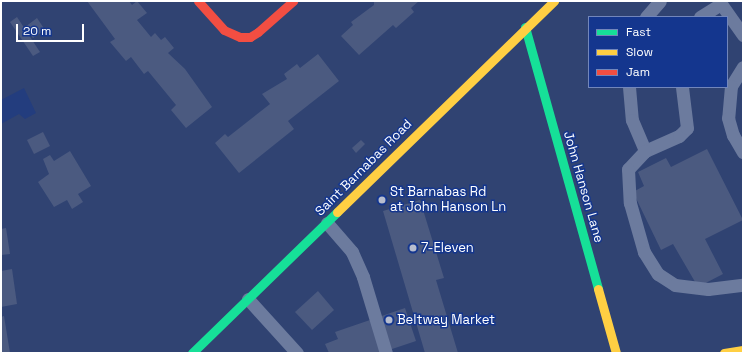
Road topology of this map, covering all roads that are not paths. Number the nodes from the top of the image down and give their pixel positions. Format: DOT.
graph roads {
  1 [pos="198,1"];
  2 [pos="292,1"];
  3 [pos="554,1"];
  4 [pos="660,1"];
  5 [pos="720,2"];
  6 [pos="647,16"];
  7 [pos="701,16"];
  8 [pos="525,27"];
  9 [pos="743,35"];
  10 [pos="743,67"];
  11 [pos="629,88"];
  12 [pos="682,88"];
  13 [pos="644,151"];
  14 [pos="743,152"];
  15 [pos="327,223"];
  16 [pos="743,285"];
  17 [pos="248,300"];
  18 [pos="743,350"];
  19 [pos="192,353"];
  20 [pos="298,353"];
  21 [pos="386,353"];
  22 [pos="616,353"];
  23 [pos="724,353"];
  1 -- 2 [label="main road"];
  3 -- 8 [label="main road, Saint Barnabas Road"];
  4 -- 6 [label="lane"];
  5 -- 7 [label="lane"];
  5 -- 9 [label="lane"];
  8 -- 15 [label="main road, Saint Barnabas Road"];
  8 -- 22 [label="main road, John Hanson Lane"];
  10 -- 14 [label="lane"];
  11 -- 13 [label="lane"];
  12 -- 13 [label="lane"];
  13 -- 16 [label="lane"];
  15 -- 17 [label="main road, Saint Barnabas Road"];
  15 -- 21 [label="lane"];
  17 -- 19 [label="main road, Saint Barnabas Road"];
  17 -- 20 [label="lane"];
  18 -- 23 [label="main road"];
}
